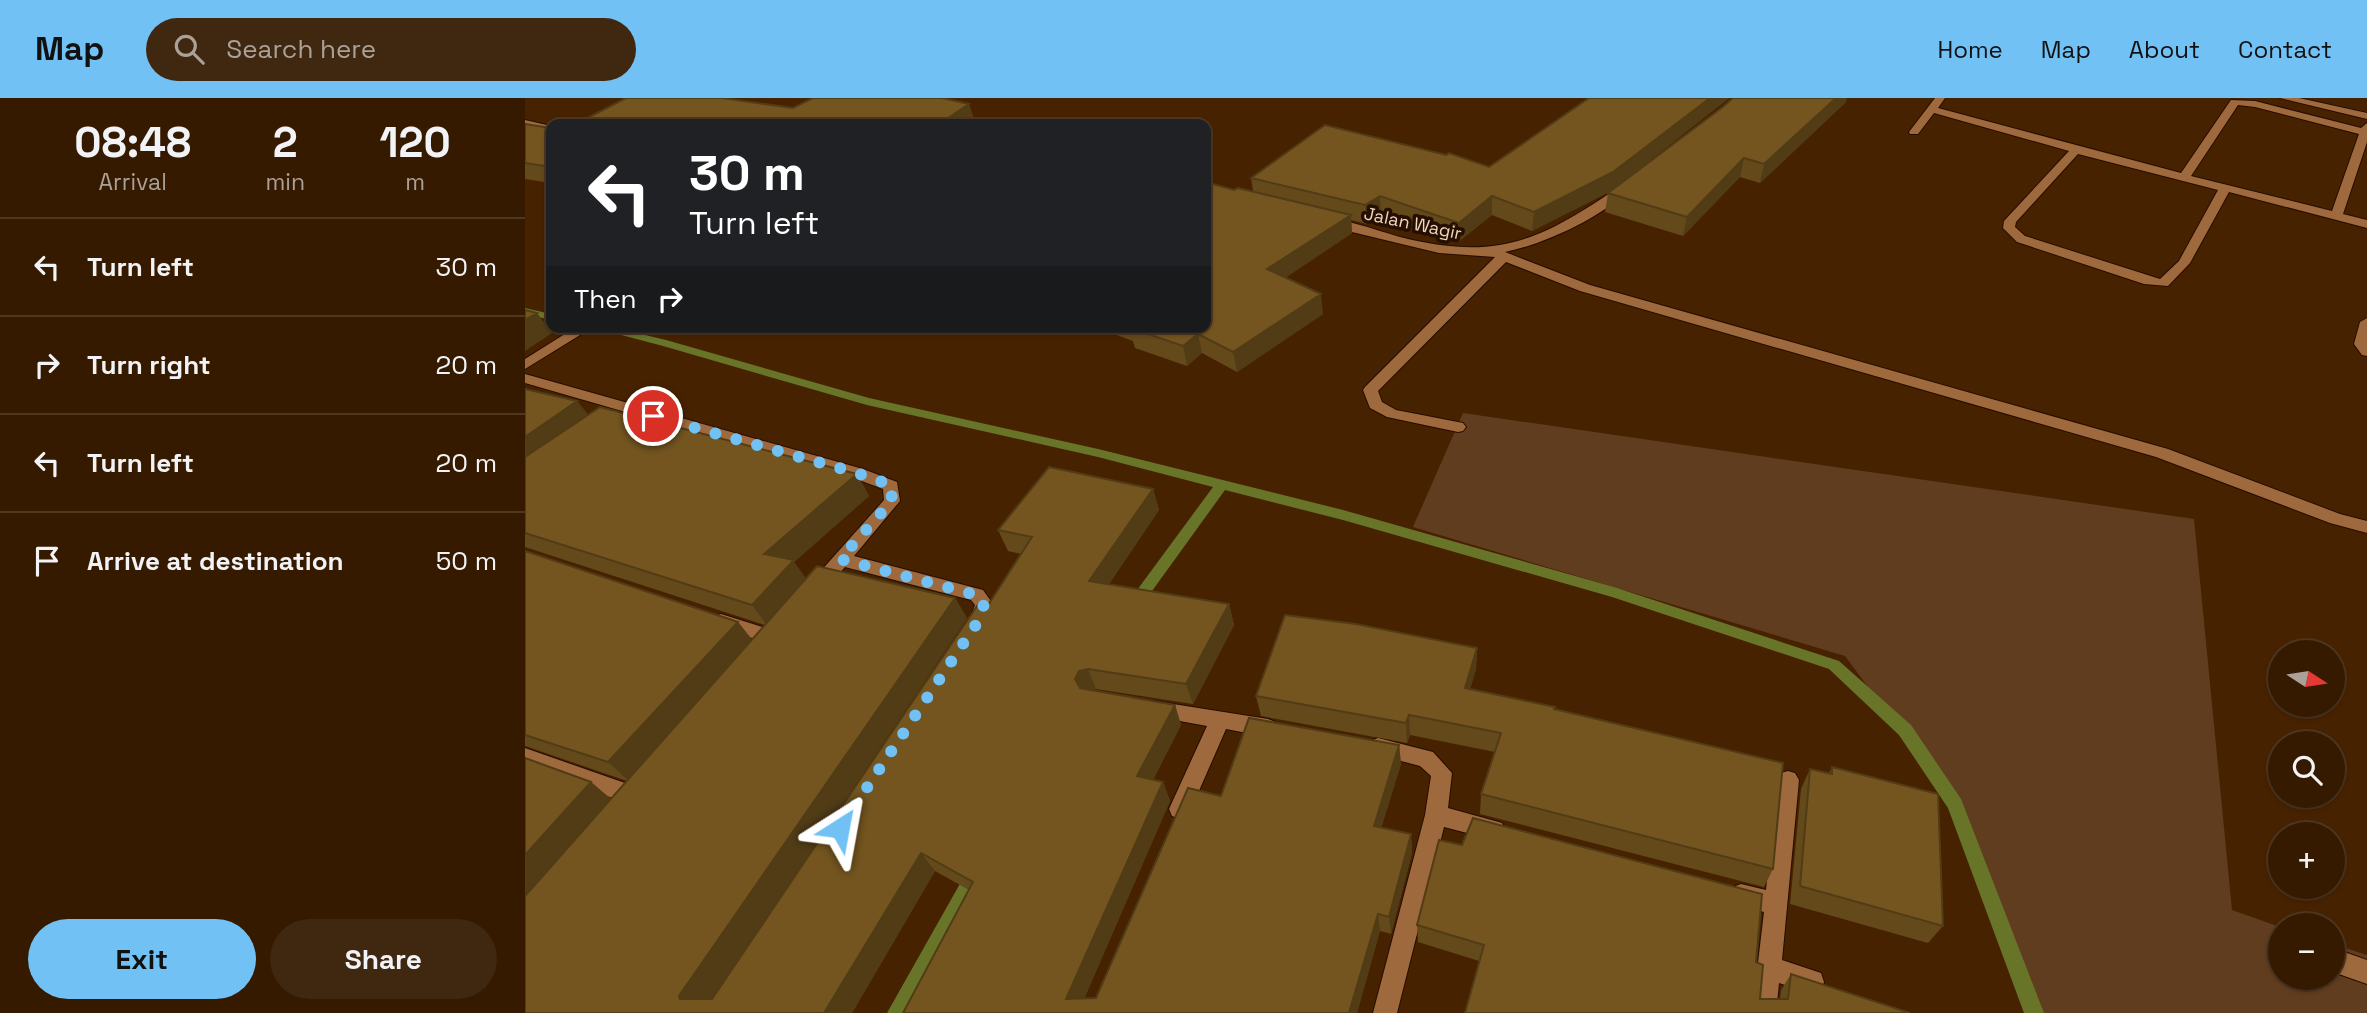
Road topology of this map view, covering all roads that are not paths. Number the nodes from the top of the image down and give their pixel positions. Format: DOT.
graph roads {
  1 [pos="1940,98"];
  2 [pos="2285,98"];
  3 [pos="1931,109"];
  4 [pos="2367,116"];
  5 [pos="525,123"];
  6 [pos="546,128"];
  7 [pos="2366,129"];
  8 [pos="1914,132"];
  9 [pos="2075,150"];
  10 [pos="2184,177"];
  11 [pos="1632,183"];
  12 [pos="2225,188"];
  13 [pos="2336,216"];
  14 [pos="1321,221"];
  15 [pos="2367,224"];
  16 [pos="1497,254"];
  17 [pos="2367,322"];
  18 [pos="577,333"];
  19 [pos="2367,352"];
  20 [pos="525,365"];
  21 [pos="525,378"];
  22 [pos="628,409"];
  23 [pos="607,423"];
  24 [pos="1458,426"];
  25 [pos="2367,527"];
  26 [pos="840,559"];
  27 [pos="807,599"];
  28 [pos="708,617"];
  29 [pos="773,639"];
  30 [pos="964,643"];
  31 [pos="1137,706"];
  32 [pos="1220,719"];
  33 [pos="1283,731"];
  34 [pos="1360,744"];
  35 [pos="525,757"];
  36 [pos="1789,780"];
  37 [pos="1436,815"];
  38 [pos="619,816"];
  39 [pos="1169,834"];
  40 [pos="1514,835"];
  41 [pos="1723,891"];
  42 [pos="1776,904"];
  43 [pos="2345,964"];
  44 [pos="1769,968"];
  45 [pos="2367,972"];
  46 [pos="1830,988"];
  47 [pos="1385,1013"];
  48 [pos="1764,1013"];
  1 -- 3 [label="street"];
  2 -- 4 [label="street"];
  3 -- 8 [label="street"];
  3 -- 9 [label="street"];
  5 -- 6 [label="street"];
  7 -- 10 [label="street"];
  7 -- 13 [label="street"];
  9 -- 10 [label="street"];
  9 -- 12 [label="street"];
  10 -- 12 [label="street"];
  11 -- 16 [label="street, Jalan Wagir"];
  12 -- 13 [label="street"];
  13 -- 15 [label="street"];
  14 -- 16 [label="street, Jalan Wagir"];
  16 -- 24 [label="street"];
  16 -- 25 [label="street"];
  17 -- 19 [label="street"];
  18 -- 20 [label="street"];
  21 -- 22 [label="street"];
  22 -- 23 [label="street"];
  22 -- 26 [label="street"];
  26 -- 27 [label="street"];
  26 -- 30 [label="street"];
  28 -- 29 [label="street"];
  31 -- 32 [label="street"];
  32 -- 33 [label="street"];
  32 -- 39 [label="street"];
  34 -- 37 [label="street"];
  35 -- 38 [label="street"];
  36 -- 42 [label="street"];
  37 -- 40 [label="street"];
  37 -- 47 [label="street"];
  41 -- 42 [label="street"];
  42 -- 44 [label="street"];
  43 -- 45 [label="street"];
  44 -- 46 [label="street"];
  44 -- 48 [label="street"];
}
